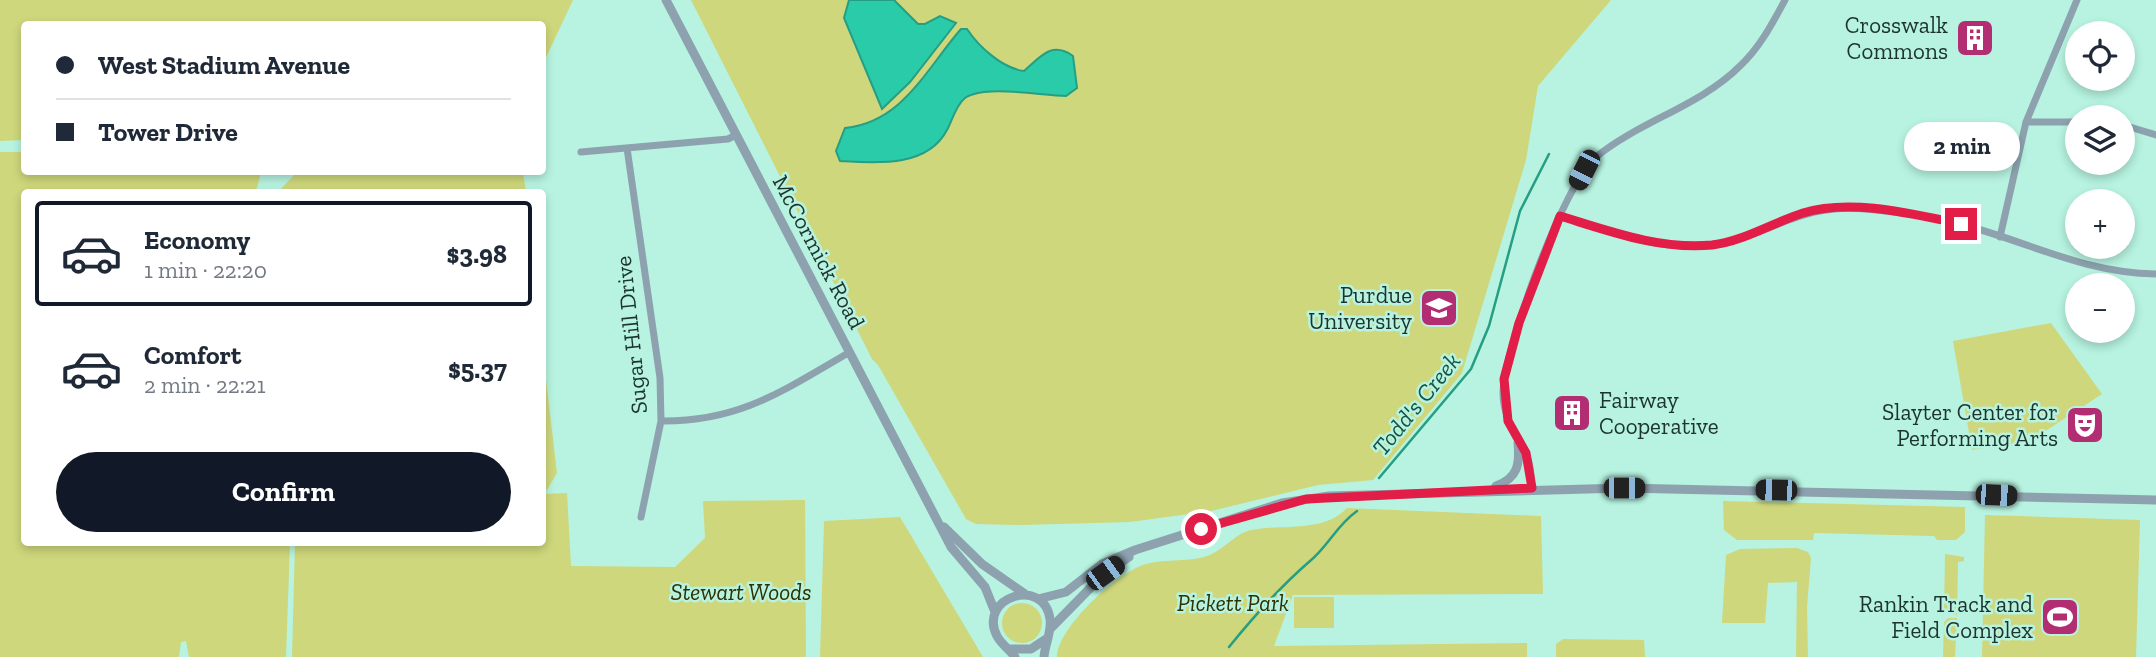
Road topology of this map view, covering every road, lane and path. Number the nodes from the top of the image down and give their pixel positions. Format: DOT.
graph roads {
  1 [pos="666,0"];
  2 [pos="1785,0"];
  3 [pos="2077,0"];
  4 [pos="2026,122"];
  5 [pos="2065,122"];
  6 [pos="2135,129"];
  7 [pos="736,135"];
  8 [pos="2156,135"];
  9 [pos="627,148"];
  10 [pos="581,152"];
  11 [pos="1560,216"];
  12 [pos="2000,237"];
  13 [pos="2156,274"];
  14 [pos="850,352"];
  15 [pos="661,421"];
  16 [pos="1518,443"];
  17 [pos="1532,488"];
  18 [pos="1488,489"];
  19 [pos="2156,500"];
  20 [pos="641,517"];
  21 [pos="939,521"];
  22 [pos="1159,543"];
  23 [pos="1026,594"];
  24 [pos="1038,599"];
  25 [pos="995,612"];
  26 [pos="1051,628"];
  27 [pos="1046,639"];
  28 [pos="1007,648"];
  29 [pos="1015,657"];
  30 [pos="1044,657"];
  1 -- 7 [label="street, McCormick Road"];
  2 -- 11 [label="street"];
  3 -- 4 [label="street"];
  4 -- 5 [label="street"];
  4 -- 12 [label="street"];
  6 -- 8 [label="street"];
  7 -- 9 [label="street"];
  7 -- 14 [label="street, McCormick Road"];
  9 -- 10 [label="street"];
  9 -- 15 [label="street, Sugar Hill Drive"];
  11 -- 12 [label="street"];
  11 -- 16 [label="street"];
  12 -- 13 [label="street"];
  14 -- 15 [label="street"];
  14 -- 21 [label="street, McCormick Road"];
  15 -- 20 [label="street, Sugar Hill Drive"];
  16 -- 17 [label="street"];
  16 -- 18 [label="street"];
  17 -- 18 [label="street"];
  17 -- 19 [label="street"];
  18 -- 22 [label="street"];
  21 -- 23 [label="street, McCormick Road"];
  21 -- 25 [label="street, McCormick Road"];
  22 -- 24 [label="street"];
  22 -- 26 [label="street"];
  23 -- 24 [label="street"];
  23 -- 25 [label="street"];
  24 -- 26 [label="street"];
  25 -- 28 [label="street"];
  26 -- 27 [label="street"];
  27 -- 28 [label="street"];
  27 -- 30 [label="street"];
  28 -- 29 [label="street"];
}
